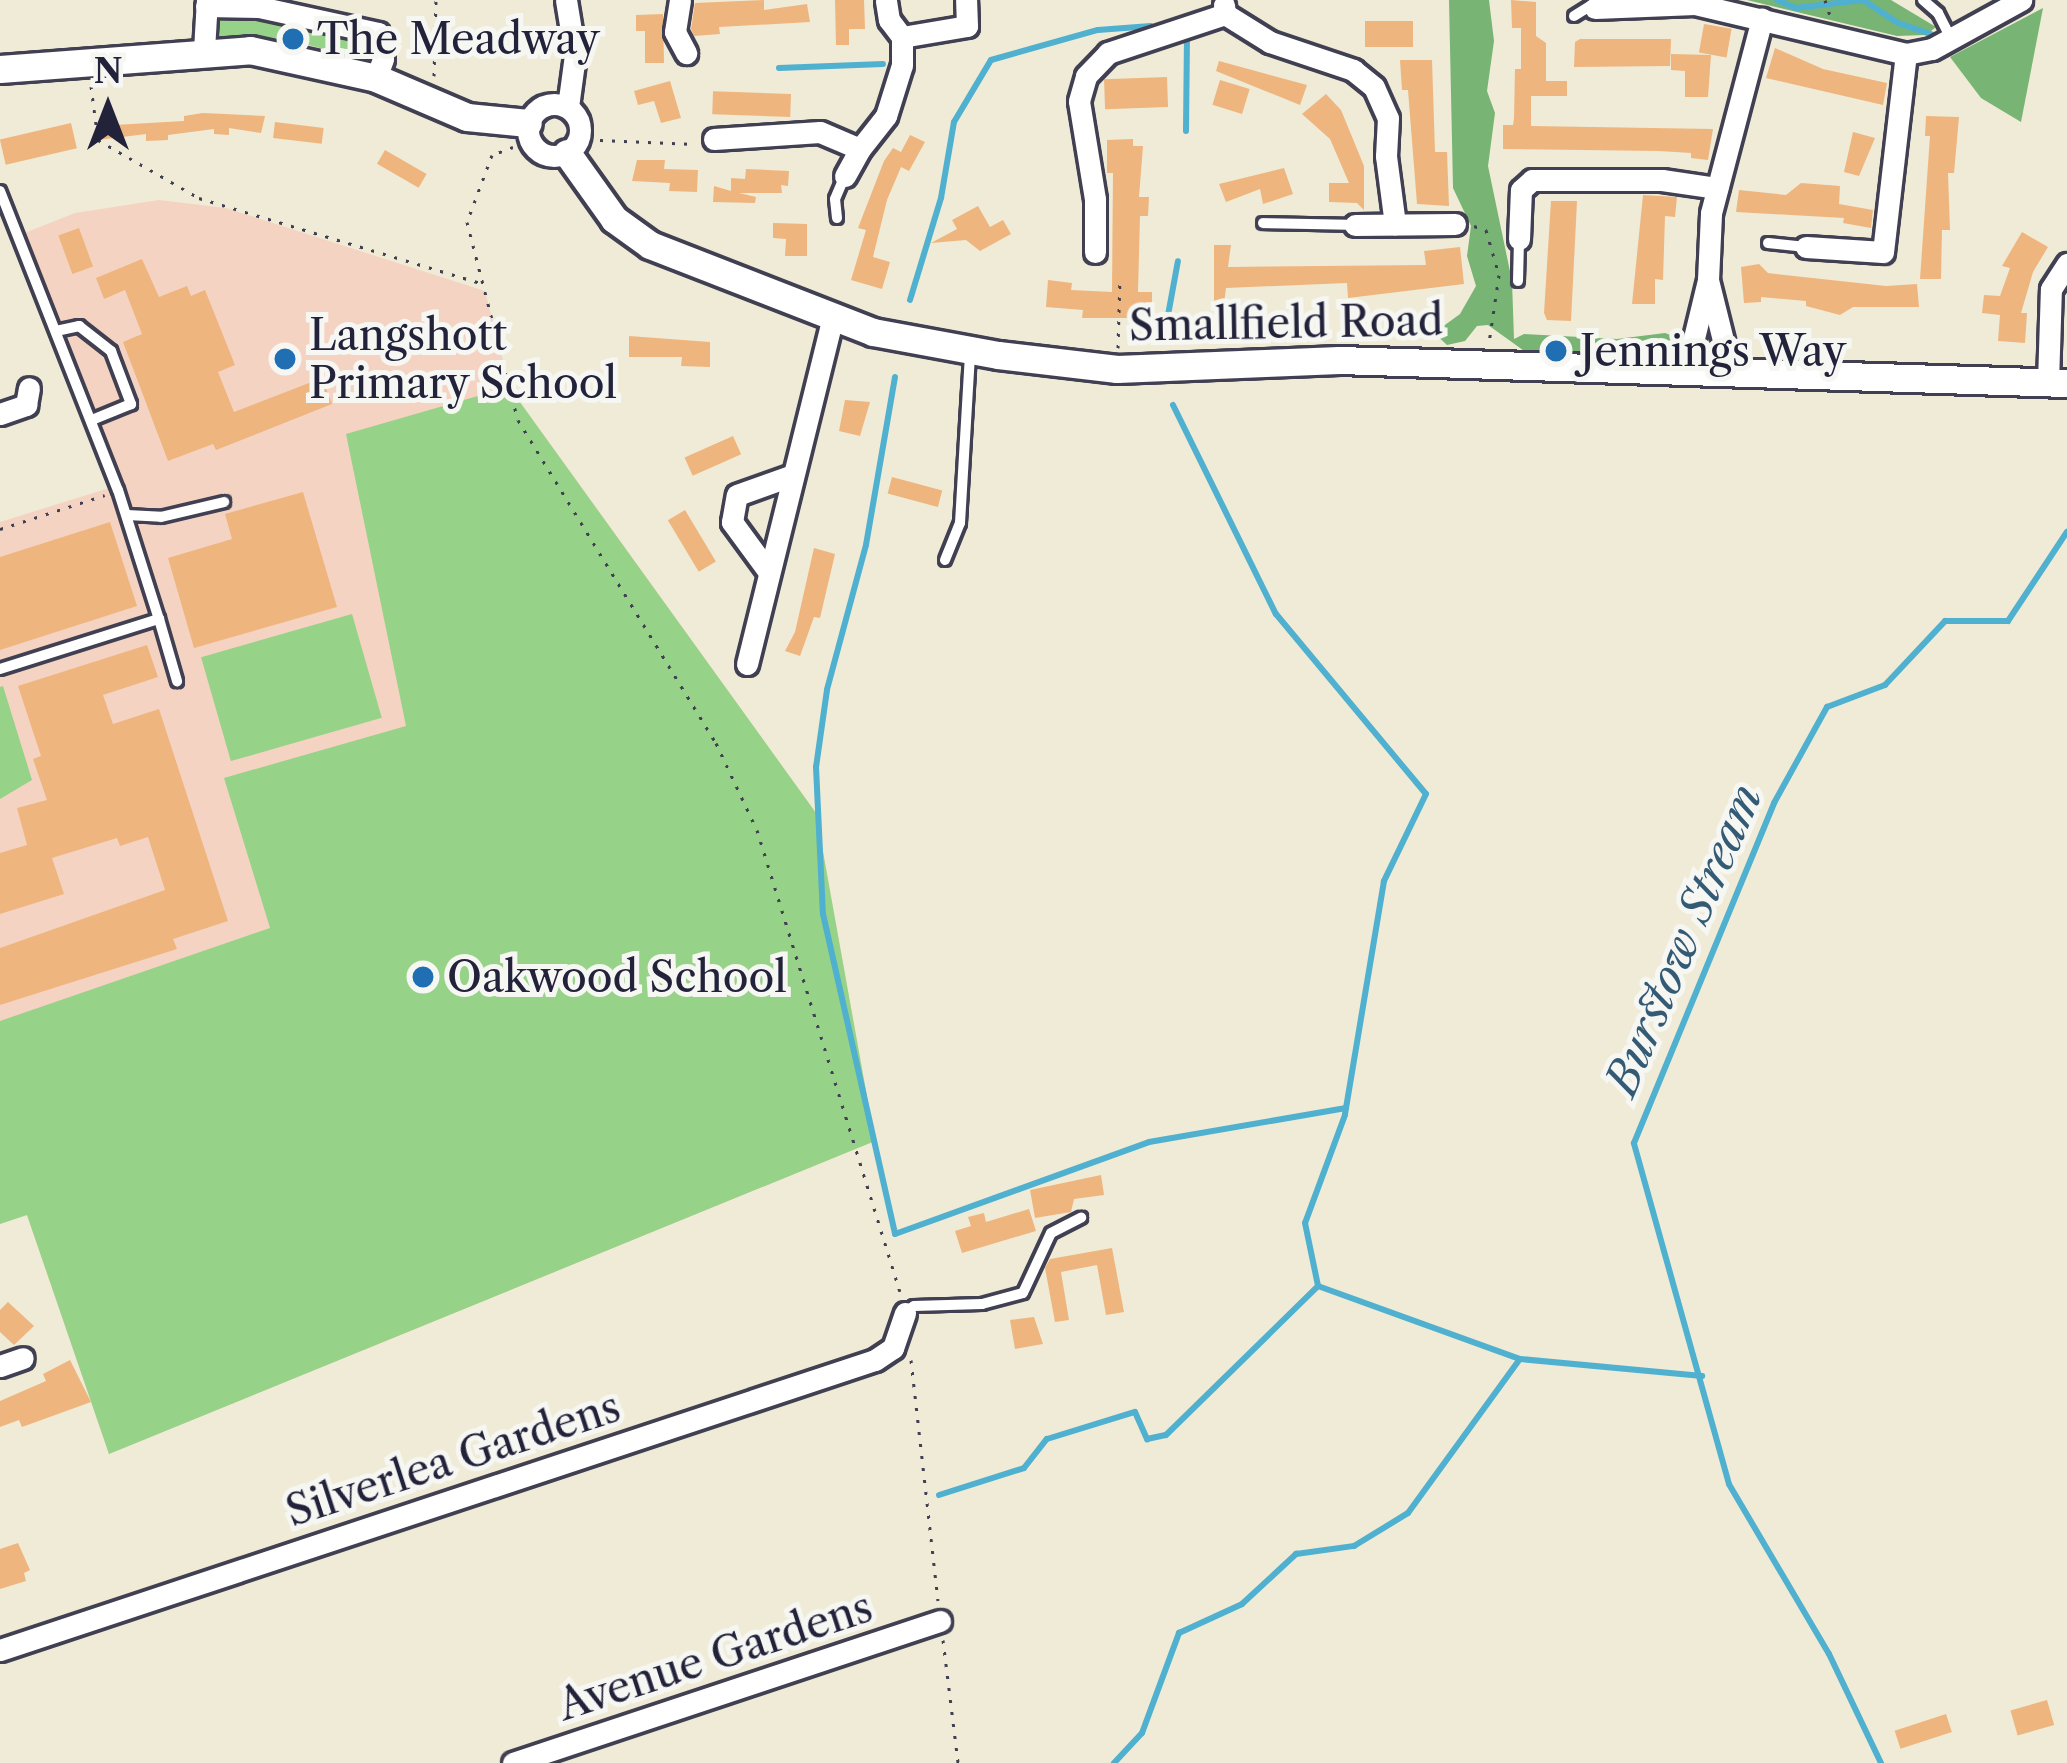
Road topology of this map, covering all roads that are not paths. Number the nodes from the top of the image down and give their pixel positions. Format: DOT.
graph roads {
  1 [pos="566,0"];
  2 [pos="680,0"];
  3 [pos="886,0"];
  4 [pos="965,0"];
  5 [pos="1922,0"];
  6 [pos="2021,0"];
  7 [pos="1695,2"];
  8 [pos="207,3"];
  9 [pos="1224,7"];
  10 [pos="1588,8"];
  11 [pos="1762,19"];
  12 [pos="902,38"];
  13 [pos="1952,40"];
  14 [pos="204,50"];
  15 [pos="686,52"];
  16 [pos="1906,54"];
  17 [pos="0,68"];
  18 [pos="376,78"];
  19 [pos="568,107"];
  20 [pos="529,132"];
  21 [pos="714,139"];
  22 [pos="574,141"];
  23 [pos="860,149"];
  24 [pos="845,176"];
  25 [pos="1717,188"];
  26 [pos="0,191"];
  27 [pos="1071,210"];
  28 [pos="1095,212"];
  29 [pos="837,218"];
  30 [pos="1263,224"];
  31 [pos="1395,224"];
  32 [pos="1455,224"];
  33 [pos="1355,225"];
  34 [pos="1520,239"];
  35 [pos="1768,243"];
  36 [pos="1806,247"];
  37 [pos="1095,261"];
  38 [pos="2067,264"];
  39 [pos="1708,280"];
  40 [pos="1518,281"];
  41 [pos="833,316"];
  42 [pos="56,331"];
  43 [pos="970,350"];
  44 [pos="1687,367"];
  45 [pos="1730,368"];
  46 [pos="2057,382"];
  47 [pos="28,397"];
  48 [pos="0,414"];
  49 [pos="92,420"];
  50 [pos="790,476"];
  51 [pos="224,502"];
  52 [pos="127,514"];
  53 [pos="945,560"];
  54 [pos="768,571"];
  55 [pos="159,619"];
  56 [pos="747,664"];
  57 [pos="0,669"];
  58 [pos="177,681"];
  59 [pos="1081,1218"];
  60 [pos="904,1313"];
  61 [pos="23,1358"];
  62 [pos="0,1366"];
  63 [pos="940,1622"];
  64 [pos="0,1650"];
  65 [pos="513,1763"];
  1 -- 19 [label="street"];
  2 -- 15 [label="street"];
  3 -- 12 [label="street"];
  4 -- 12 [label="street"];
  5 -- 13 [label="lane"];
  6 -- 13 [label="street"];
  7 -- 10 [label="street"];
  7 -- 11 [label="street"];
  8 -- 14 [label="street"];
  8 -- 18 [label="street"];
  9 -- 28 [label="street"];
  9 -- 31 [label="street"];
  11 -- 16 [label="street"];
  11 -- 25 [label="street"];
  12 -- 23 [label="street"];
  13 -- 16 [label="street"];
  14 -- 17 [label="street"];
  14 -- 18 [label="street"];
  16 -- 36 [label="street"];
  18 -- 20 [label="street"];
  19 -- 20 [label="street"];
  19 -- 22 [label="street"];
  20 -- 22 [label="street"];
  21 -- 23 [label="street"];
  22 -- 41 [label="street, Smallfield Road"];
  23 -- 24 [label="street"];
  24 -- 29 [label="lane"];
  25 -- 34 [label="street"];
  25 -- 39 [label="street"];
  26 -- 42 [label="lane"];
  27 -- 28 [label="street"];
  28 -- 37 [label="street"];
  30 -- 33 [label="lane"];
  31 -- 32 [label="street"];
  31 -- 33 [label="street"];
  34 -- 40 [label="lane"];
  35 -- 36 [label="lane"];
  38 -- 46 [label="street"];
  39 -- 44 [label="street"];
  39 -- 45 [label="street"];
  41 -- 43 [label="street, Smallfield Road"];
  41 -- 50 [label="street"];
  42 -- 49 [label="lane"];
  42 -- 49 [label="lane"];
  43 -- 44 [label="street, Smallfield Road"];
  43 -- 53 [label="lane"];
  44 -- 45 [label="street, Smallfield Road"];
  45 -- 46 [label="street, Smallfield Road"];
  47 -- 48 [label="street"];
  49 -- 52 [label="lane"];
  50 -- 54 [label="street"];
  50 -- 54 [label="street"];
  51 -- 52 [label="lane"];
  52 -- 55 [label="lane"];
  54 -- 56 [label="street"];
  55 -- 57 [label="lane"];
  55 -- 58 [label="lane"];
  59 -- 60 [label="lane"];
  60 -- 64 [label="street, Silverlea Gardens"];
  61 -- 62 [label="street"];
  63 -- 65 [label="street, Avenue Gardens"];
}
